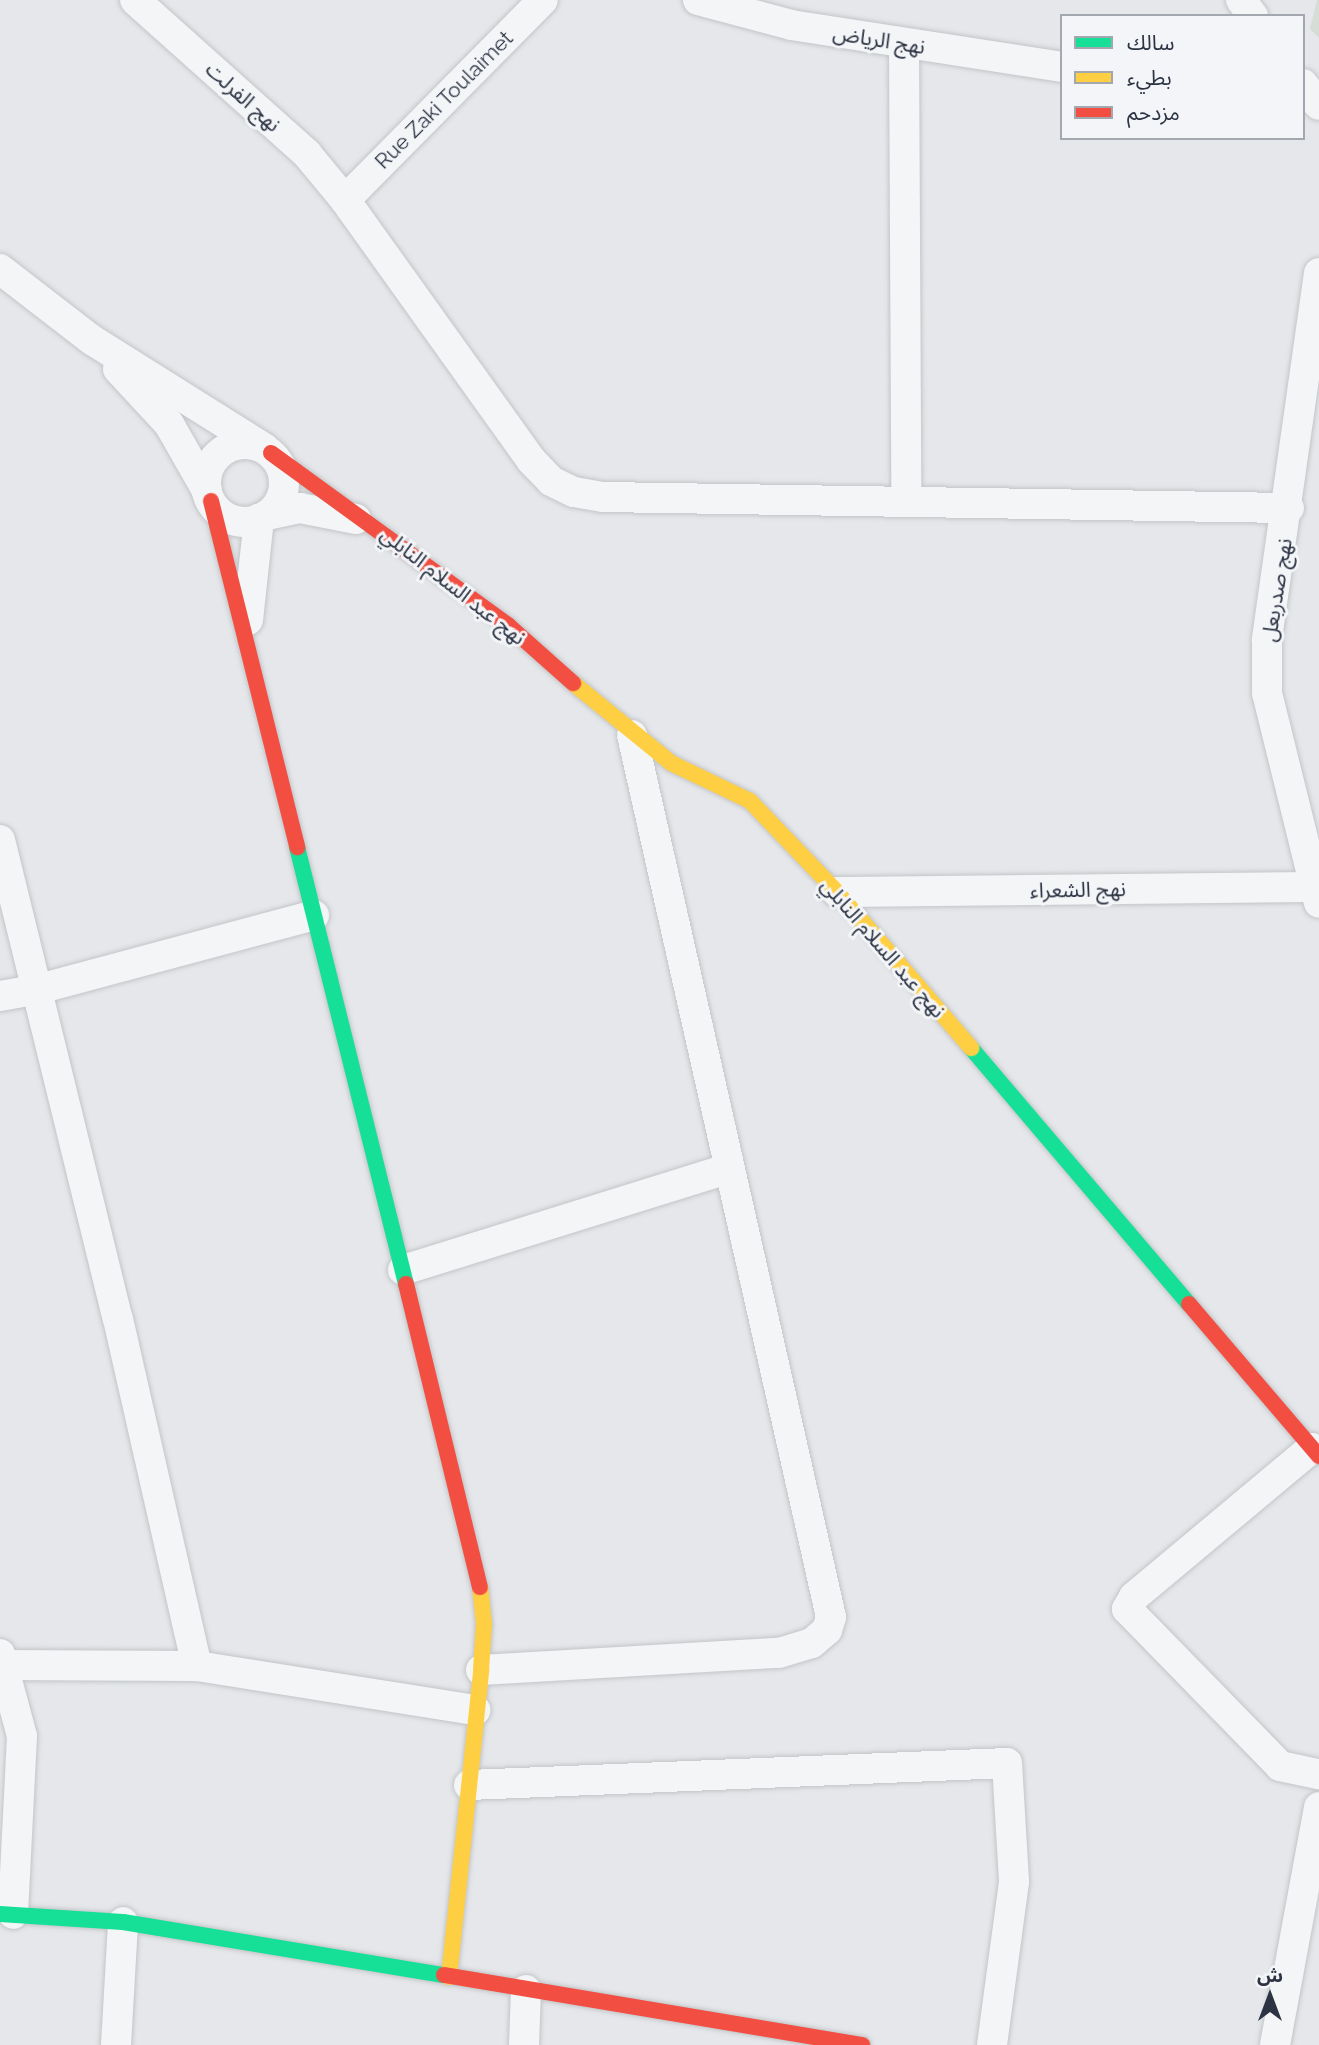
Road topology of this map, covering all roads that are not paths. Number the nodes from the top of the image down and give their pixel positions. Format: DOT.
graph roads {
  1 [pos="135,0"];
  2 [pos="543,0"];
  3 [pos="698,0"];
  4 [pos="904,45"];
  5 [pos="1060,67"];
  6 [pos="1305,87"];
  7 [pos="1319,105"];
  8 [pos="345,200"];
  9 [pos="0,270"];
  10 [pos="1319,273"];
  11 [pos="92,340"];
  12 [pos="267,451"];
  13 [pos="209,496"];
  14 [pos="906,500"];
  15 [pos="1289,508"];
  16 [pos="263,517"];
  17 [pos="372,524"];
  18 [pos="247,641"];
  19 [pos="632,735"];
  20 [pos="0,840"];
  21 [pos="837,892"];
  22 [pos="1318,893"];
  23 [pos="314,915"];
  24 [pos="35,990"];
  25 [pos="0,996"];
  26 [pos="728,1169"];
  27 [pos="403,1270"];
  28 [pos="1315,1452"];
  29 [pos="2,1659"];
  30 [pos="197,1666"];
  31 [pos="481,1670"];
  32 [pos="476,1710"];
  33 [pos="1319,1774"];
  34 [pos="468,1785"];
  35 [pos="1319,1807"];
  36 [pos="6,1914"];
  37 [pos="123,1922"];
  38 [pos="449,1977"];
  39 [pos="526,1990"];
  40 [pos="116,2045"];
  41 [pos="524,2045"];
  42 [pos="862,2045"];
  43 [pos="992,2045"];
  44 [pos="1275,2045"];
  1 -- 8 [label="street, نهج الفرلت"];
  2 -- 8 [label="street, Rue Zaki Toulaimet"];
  3 -- 4 [label="street, نهج الرياض"];
  4 -- 5 [label="street, نهج الرياض"];
  4 -- 14 [label="street"];
  6 -- 7 [label="street"];
  8 -- 14 [label="street, نهج الفرلت"];
  9 -- 11 [label="street, نهج عبد السلام النابلي"];
  10 -- 15 [label="street, نهج صدربعل"];
  11 -- 12 [label="street, نهج عبد السلام النابلي"];
  11 -- 13 [label="street, نهج عبد السلام النابلي"];
  12 -- 13 [label="street"];
  12 -- 16 [label="street"];
  12 -- 17 [label="street, نهج عبد السلام النابلي"];
  13 -- 16 [label="street"];
  13 -- 18 [label="street"];
  14 -- 15 [label="street, نهج الفرلت"];
  15 -- 22 [label="street, نهج صدربعل"];
  16 -- 17 [label="street, نهج عبد السلام النابلي"];
  16 -- 18 [label="street"];
  17 -- 19 [label="street, نهج عبد السلام النابلي"];
  18 -- 23 [label="street"];
  19 -- 21 [label="street, نهج عبد السلام النابلي"];
  19 -- 26 [label="street"];
  20 -- 24 [label="street"];
  21 -- 22 [label="street, نهج الشعراء"];
  21 -- 28 [label="street, نهج عبد السلام النابلي"];
  23 -- 24 [label="street"];
  23 -- 27 [label="street"];
  24 -- 25 [label="street"];
  24 -- 30 [label="street"];
  26 -- 27 [label="street"];
  26 -- 31 [label="street"];
  27 -- 31 [label="street"];
  28 -- 33 [label="street"];
  29 -- 30 [label="street"];
  29 -- 36 [label="street"];
  30 -- 32 [label="street"];
  31 -- 32 [label="street"];
  32 -- 34 [label="street"];
  34 -- 38 [label="street"];
  34 -- 43 [label="street"];
  35 -- 44 [label="street"];
  36 -- 37 [label="street"];
  37 -- 38 [label="street"];
  37 -- 40 [label="street"];
  38 -- 39 [label="street"];
  39 -- 41 [label="street"];
  39 -- 42 [label="street"];
}
